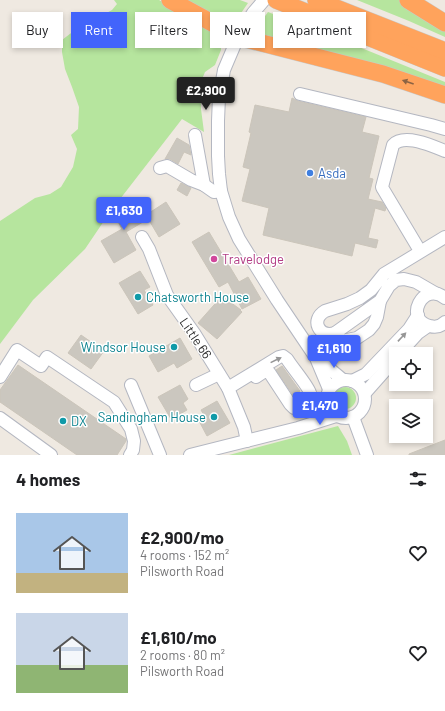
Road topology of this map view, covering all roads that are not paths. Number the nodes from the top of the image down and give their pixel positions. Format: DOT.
graph roads {
  1 [pos="170,0"];
  2 [pos="264,0"];
  3 [pos="276,0"];
  4 [pos="316,0"];
  5 [pos="408,0"];
  6 [pos="254,12"];
  7 [pos="210,22"];
  8 [pos="445,23"];
  9 [pos="265,44"];
  10 [pos="233,48"];
  11 [pos="445,51"];
  12 [pos="445,68"];
  13 [pos="300,94"];
  14 [pos="445,95"];
  15 [pos="445,129"];
  16 [pos="195,135"];
  17 [pos="445,151"];
  18 [pos="160,168"];
  19 [pos="204,185"];
  20 [pos="221,191"];
  21 [pos="142,237"];
  22 [pos="445,237"];
  23 [pos="420,251"];
  24 [pos="410,281"];
  25 [pos="442,296"];
  26 [pos="380,301"];
  27 [pos="418,310"];
  28 [pos="444,325"];
  29 [pos="428,326"];
  30 [pos="335,333"];
  31 [pos="405,347"];
  32 [pos="316,358"];
  33 [pos="389,366"];
  34 [pos="219,374"];
  35 [pos="0,377"];
  36 [pos="256,377"];
  37 [pos="348,380"];
  38 [pos="196,385"];
  39 [pos="228,388"];
  40 [pos="329,389"];
  41 [pos="365,393"];
  42 [pos="114,402"];
  43 [pos="328,405"];
  44 [pos="336,416"];
  45 [pos="353,417"];
  46 [pos="0,418"];
  47 [pos="298,428"];
  48 [pos="247,441"];
  49 [pos="51,455"];
  50 [pos="130,455"];
  51 [pos="160,455"];
  52 [pos="190,455"];
  53 [pos="367,455"];
  1 -- 7 [label="highway"];
  2 -- 6 [label="street"];
  3 -- 12 [label="highway"];
  4 -- 11 [label="highway"];
  5 -- 8 [label="highway"];
  14 -- 9 [label="highway, one-way"];
  10 -- 20 [label="street"];
  13 -- 15 [label="street"];
  16 -- 19 [label="street"];
  17 -- 23 [label="street"];
  18 -- 19 [label="street"];
  19 -- 20 [label="street"];
  20 -- 32 [label="street"];
  21 -- 34 [label="street, Little 66"];
  22 -- 23 [label="street"];
  23 -- 30 [label="street"];
  24 -- 25 [label="street"];
  24 -- 26 [label="street"];
  24 -- 27 [label="street"];
  25 -- 27 [label="street"];
  26 -- 30 [label="street"];
  26 -- 30 [label="street"];
  27 -- 29 [label="street"];
  37 -- 27 [label="street, one-way"];
  28 -- 29 [label="street"];
  29 -- 31 [label="street"];
  32 -- 37 [label="street"];
  32 -- 40 [label="street"];
  33 -- 41 [label="street"];
  34 -- 38 [label="street"];
  34 -- 39 [label="street, Little 66"];
  35 -- 42 [label="street"];
  39 -- 36 [label="street, one-way"];
  37 -- 40 [label="street"];
  37 -- 41 [label="street"];
  39 -- 48 [label="street, Little 66"];
  40 -- 43 [label="street"];
  41 -- 45 [label="street"];
  42 -- 50 [label="street"];
  42 -- 51 [label="street"];
  43 -- 44 [label="street"];
  43 -- 47 [label="street"];
  44 -- 45 [label="street"];
  44 -- 47 [label="street"];
  45 -- 53 [label="street"];
  46 -- 49 [label="street"];
  47 -- 48 [label="street"];
  48 -- 52 [label="street"];
}
